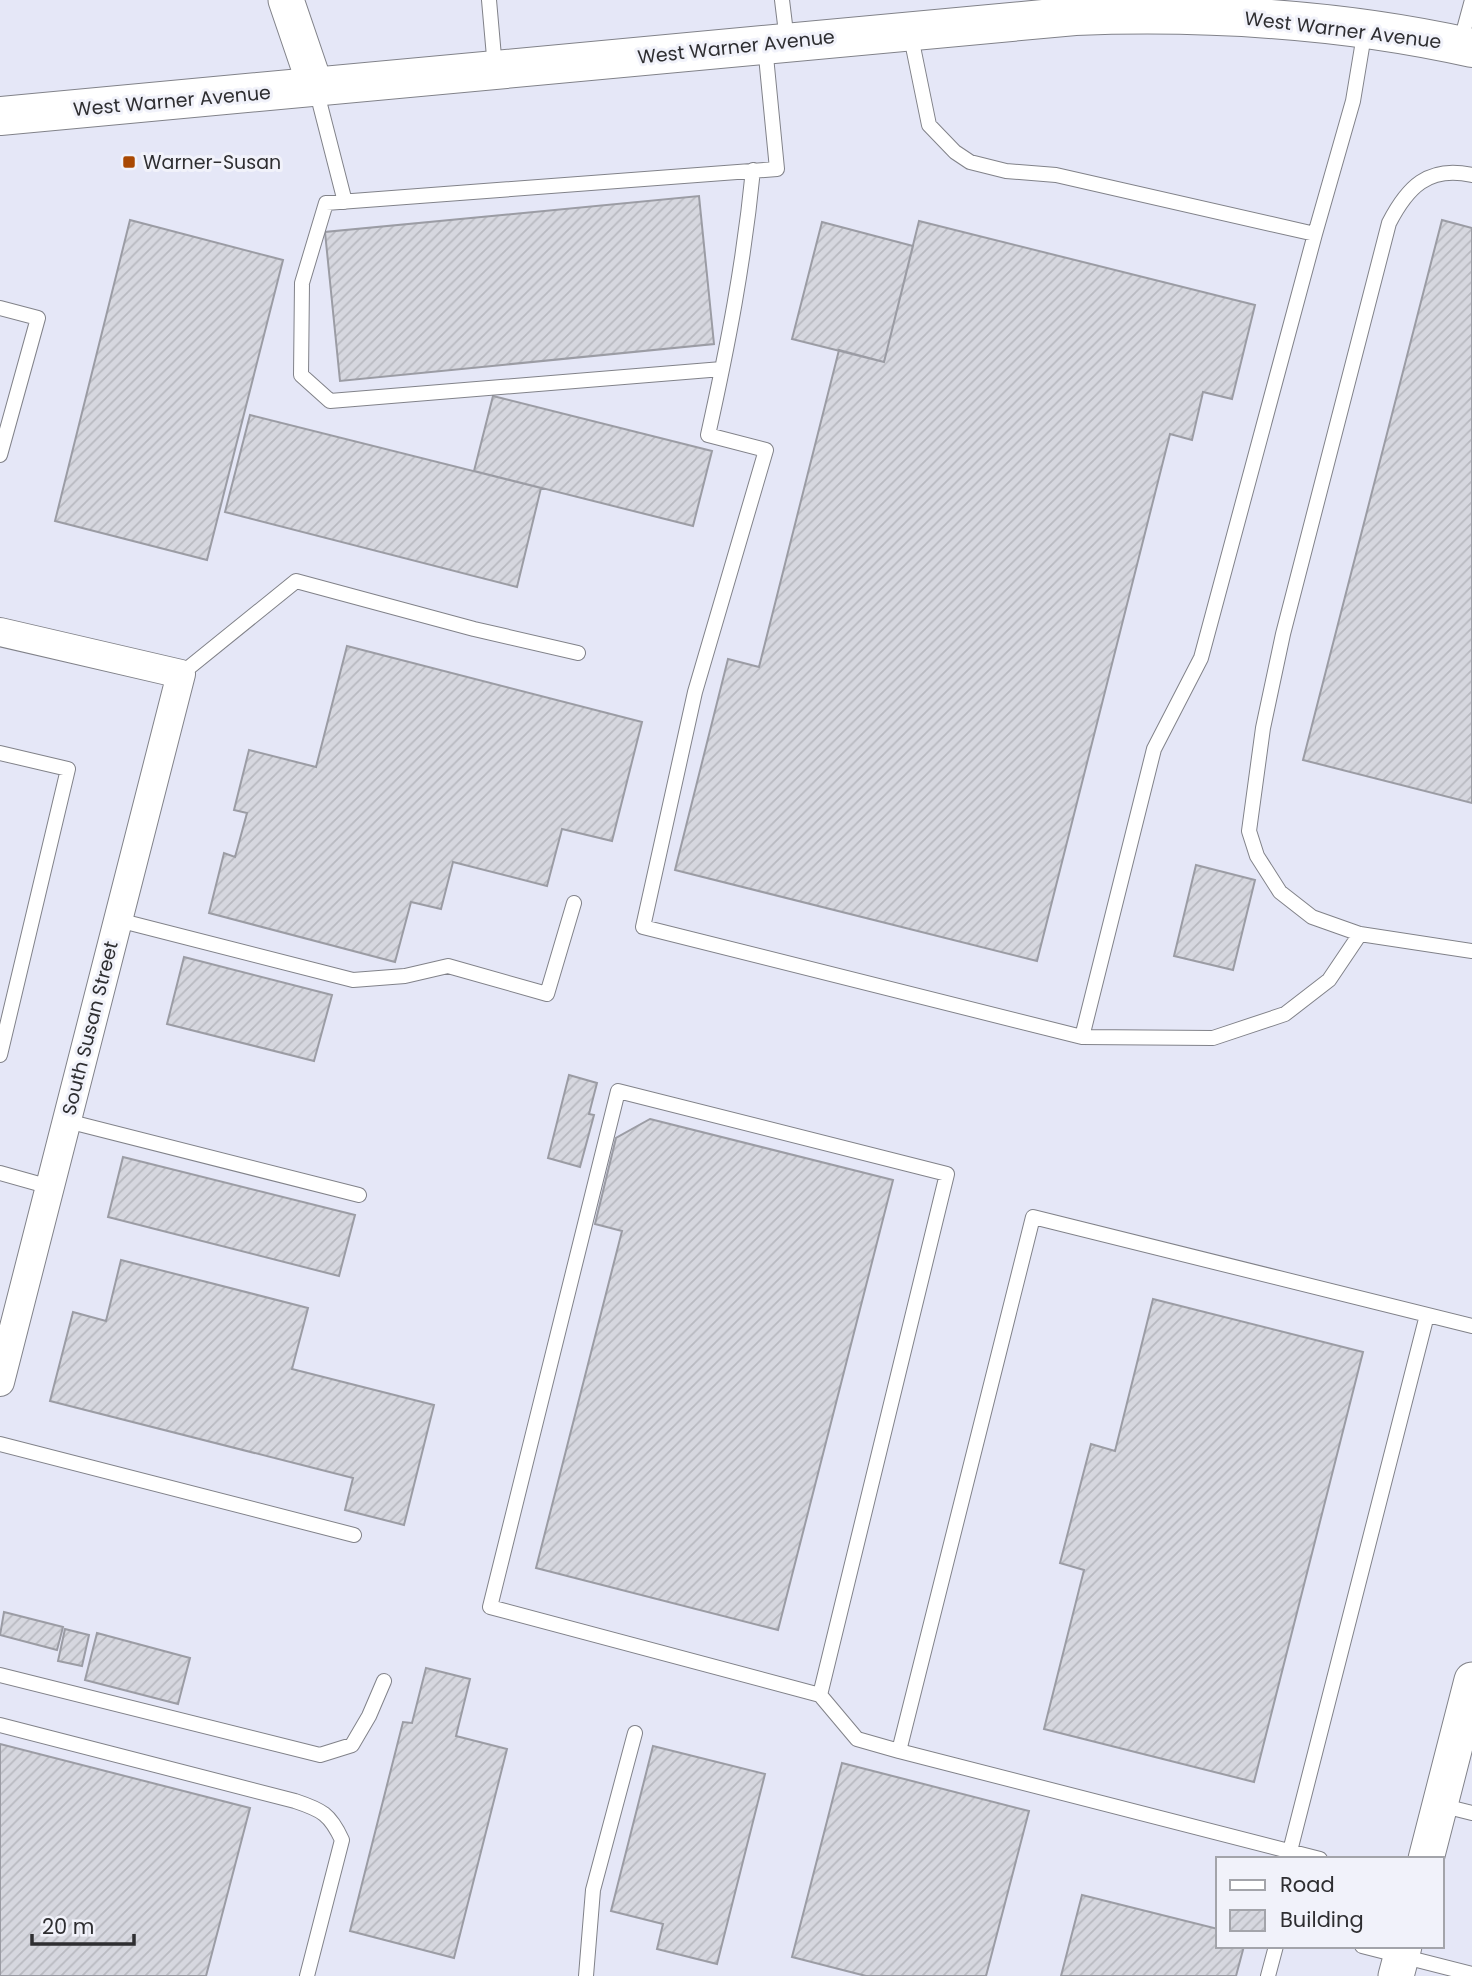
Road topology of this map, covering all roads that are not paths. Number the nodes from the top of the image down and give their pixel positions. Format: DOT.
graph roads {
  1 [pos="286,0"];
  2 [pos="489,0"];
  3 [pos="782,0"];
  4 [pos="1472,0"];
  5 [pos="1365,29"];
  6 [pos="910,31"];
  7 [pos="776,43"];
  8 [pos="1466,47"];
  9 [pos="495,71"];
  10 [pos="316,88"];
  11 [pos="0,116"];
  12 [pos="753,170"];
  13 [pos="1472,175"];
  14 [pos="345,202"];
  15 [pos="1315,234"];
  16 [pos="0,308"];
  17 [pos="722,369"];
  18 [pos="0,455"];
  19 [pos="0,632"];
  20 [pos="578,653"];
  21 [pos="181,674"];
  22 [pos="0,753"];
  23 [pos="574,903"];
  24 [pos="118,920"];
  25 [pos="1360,934"];
  26 [pos="1472,951"];
  27 [pos="1082,1037"];
  28 [pos="0,1055"];
  29 [pos="67,1121"];
  30 [pos="0,1173"];
  31 [pos="50,1187"];
  32 [pos="359,1195"];
  33 [pos="1427,1315"];
  34 [pos="1472,1326"];
  35 [pos="2,1364"];
  36 [pos="0,1444"];
  37 [pos="354,1535"];
  38 [pos="0,1675"];
  39 [pos="1472,1680"];
  40 [pos="384,1681"];
  41 [pos="820,1695"];
  42 [pos="0,1725"];
  43 [pos="635,1733"];
  44 [pos="899,1751"];
  45 [pos="1456,1809"];
  46 [pos="1290,1851"];
  47 [pos="1312,1857"];
  48 [pos="1427,1857"];
  49 [pos="1275,1948"];
  50 [pos="1368,1948"];
  51 [pos="1400,1959"];
  52 [pos="1472,1974"];
  53 [pos="307,1976"];
  54 [pos="586,1976"];
  55 [pos="1268,1976"];
  1 -- 10 [label="street"];
  2 -- 9 [label="lane"];
  3 -- 7 [label="lane"];
  4 -- 8 [label="lane"];
  5 -- 6 [label="main road, West Warner Avenue"];
  5 -- 8 [label="main road, West Warner Avenue"];
  5 -- 15 [label="lane"];
  6 -- 7 [label="main road, West Warner Avenue"];
  6 -- 15 [label="lane"];
  7 -- 9 [label="main road, West Warner Avenue"];
  7 -- 12 [label="lane"];
  9 -- 10 [label="main road, West Warner Avenue"];
  10 -- 11 [label="main road, West Warner Avenue"];
  10 -- 14 [label="lane"];
  12 -- 14 [label="lane"];
  12 -- 17 [label="lane"];
  13 -- 25 [label="lane"];
  14 -- 17 [label="lane"];
  15 -- 27 [label="lane"];
  16 -- 18 [label="lane"];
  17 -- 27 [label="lane"];
  19 -- 21 [label="street"];
  20 -- 21 [label="lane"];
  21 -- 24 [label="street, South Susan Street"];
  22 -- 28 [label="lane"];
  23 -- 24 [label="lane"];
  24 -- 29 [label="street, South Susan Street"];
  25 -- 26 [label="lane"];
  25 -- 27 [label="lane"];
  29 -- 31 [label="street, South Susan Street"];
  29 -- 32 [label="lane"];
  30 -- 31 [label="lane"];
  31 -- 35 [label="street, South Susan Street"];
  33 -- 34 [label="lane"];
  33 -- 44 [label="lane"];
  33 -- 46 [label="lane"];
  36 -- 37 [label="lane"];
  38 -- 40 [label="lane"];
  39 -- 45 [label="street"];
  41 -- 41 [label="lane"];
  41 -- 44 [label="lane"];
  42 -- 53 [label="lane"];
  43 -- 54 [label="lane"];
  44 -- 46 [label="lane"];
  45 -- 48 [label="street"];
  46 -- 47 [label="lane"];
  49 -- 55 [label="lane"];
  50 -- 51 [label="lane"];
  51 -- 52 [label="lane"];
}
